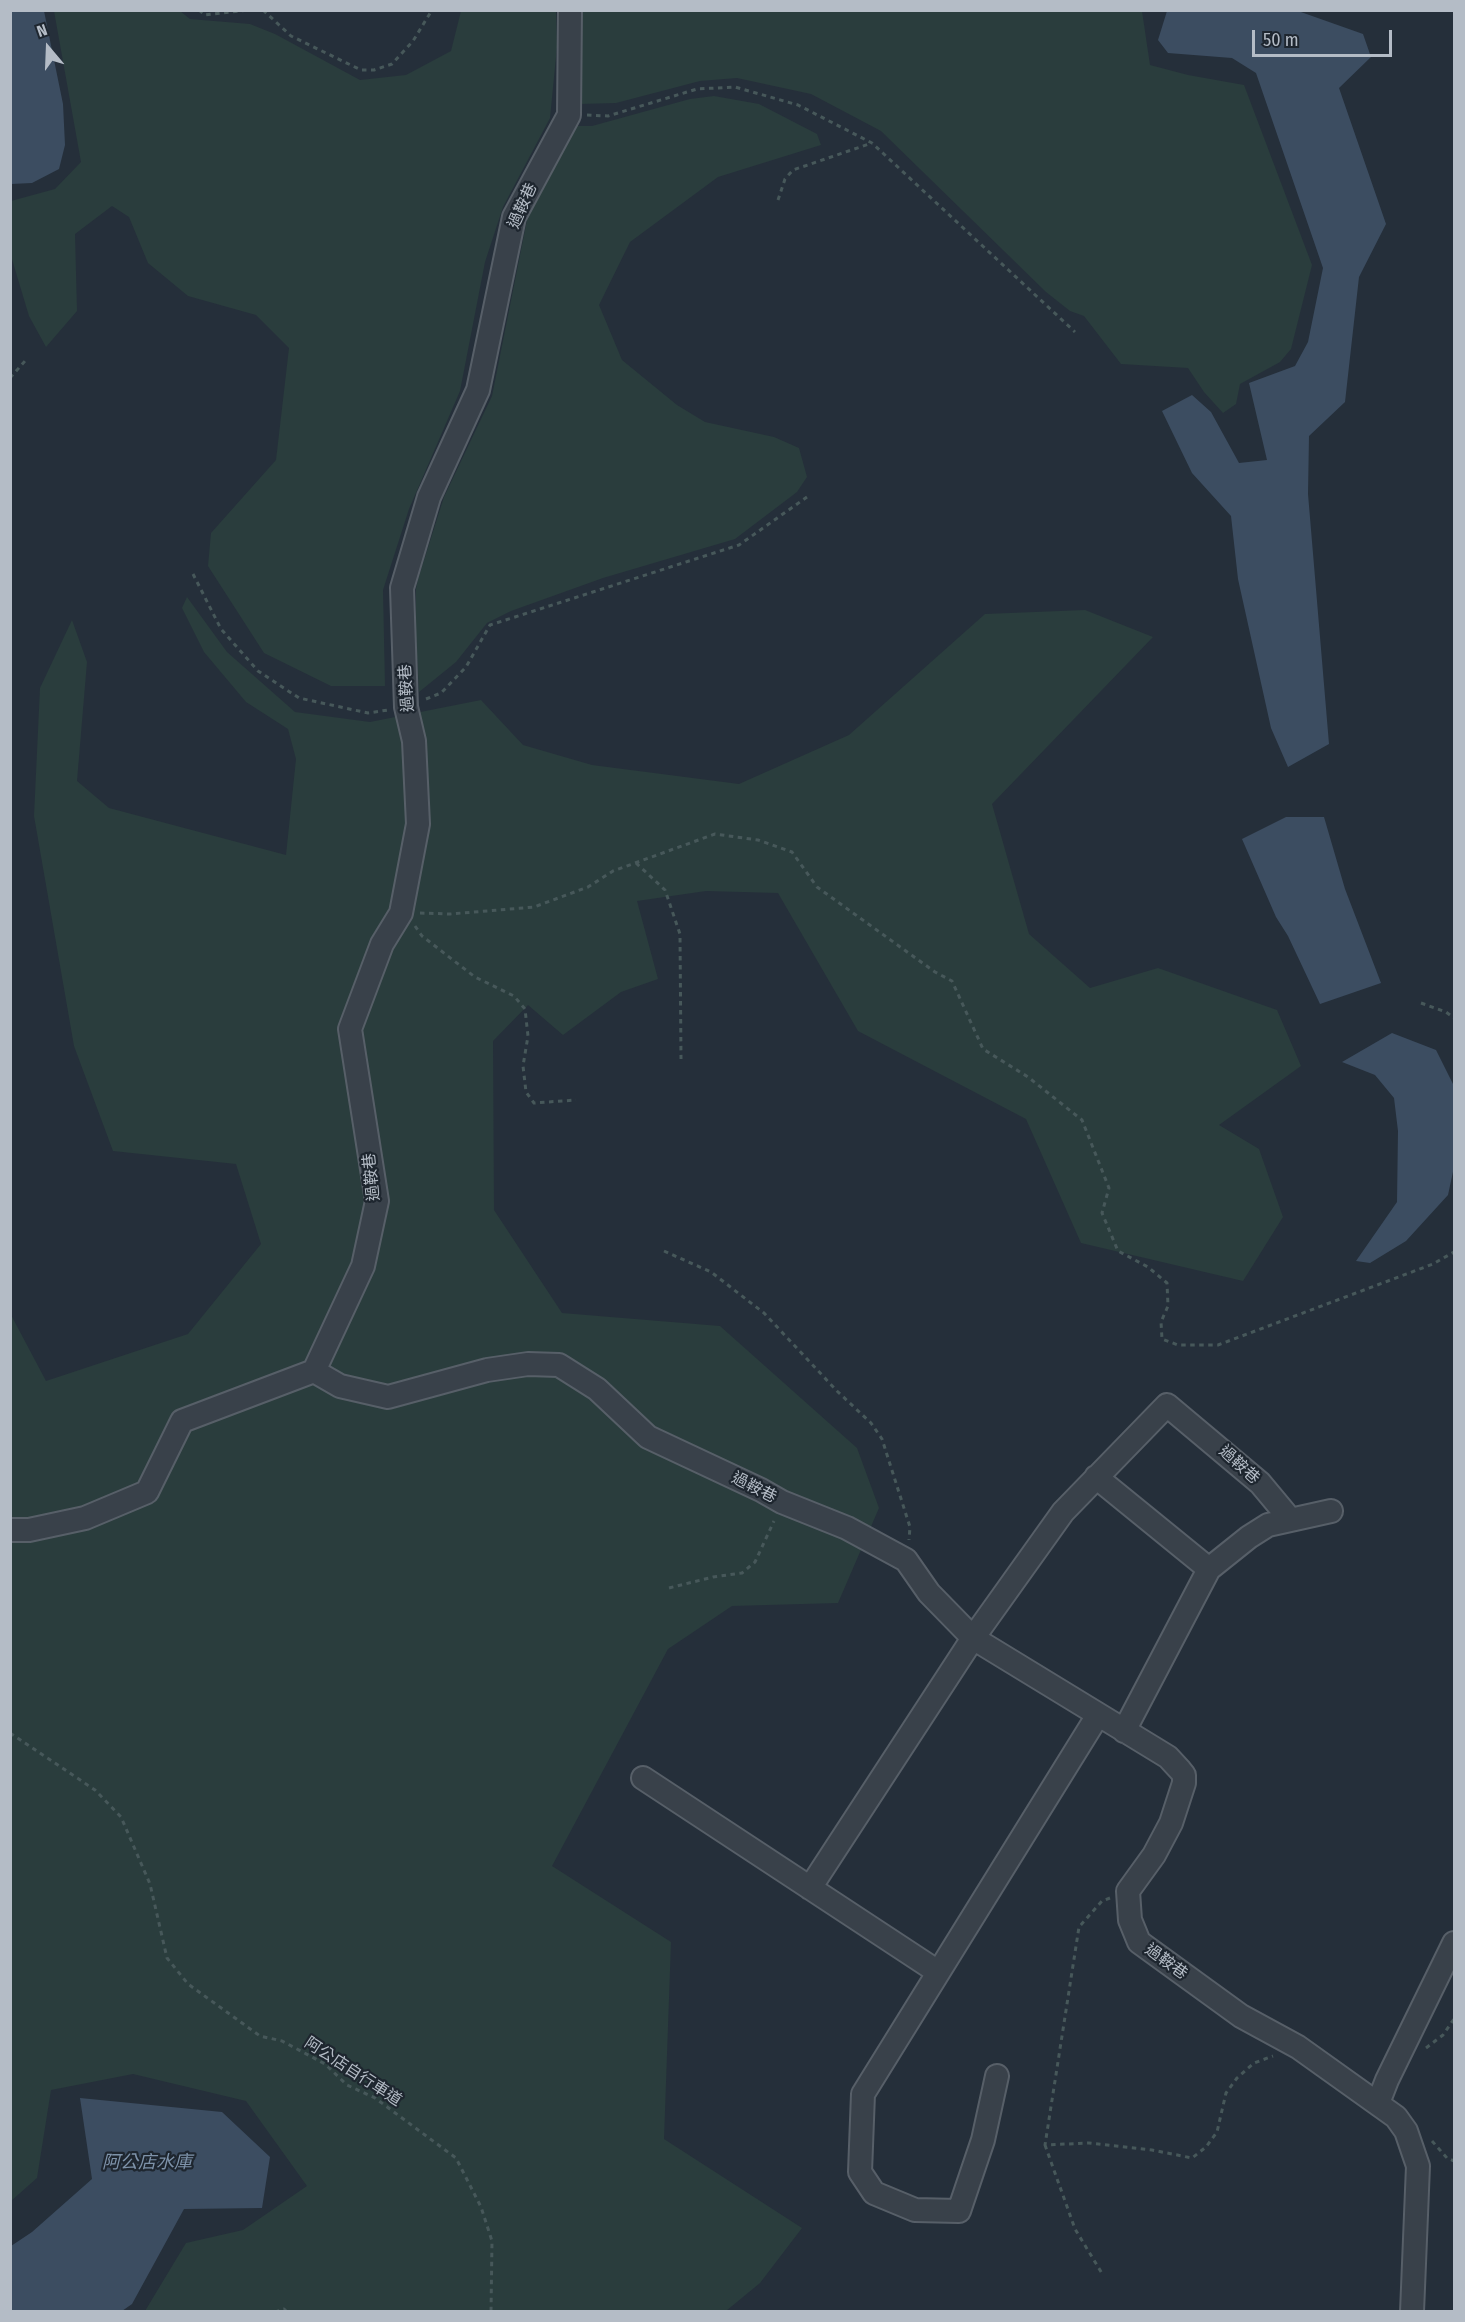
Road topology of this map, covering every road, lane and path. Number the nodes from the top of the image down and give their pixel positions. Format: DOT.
graph roads {
  1 [pos="199,10"];
  2 [pos="248,10"];
  3 [pos="263,10"];
  4 [pos="432,10"];
  5 [pos="570,10"];
  6 [pos="569,115"];
  7 [pos="872,143"];
  8 [pos="778,200"];
  9 [pos="1075,332"];
  10 [pos="25,361"];
  11 [pos="10,378"];
  12 [pos="807,497"];
  13 [pos="193,574"];
  14 [pos="406,707"];
  15 [pos="636,863"];
  16 [pos="401,912"];
  17 [pos="1421,1004"];
  18 [pos="1455,1018"];
  19 [pos="681,1059"];
  20 [pos="576,1100"];
  21 [pos="663,1251"];
  22 [pos="1455,1252"];
  23 [pos="314,1371"];
  24 [pos="1096,1477"];
  25 [pos="782,1502"];
  26 [pos="1331,1511"];
  27 [pos="1290,1519"];
  28 [pos="10,1530"];
  29 [pos="906,1560"];
  30 [pos="1209,1569"];
  31 [pos="669,1588"];
  32 [pos="973,1638"];
  33 [pos="1098,1715"];
  34 [pos="1124,1731"];
  35 [pos="10,1732"];
  36 [pos="643,1778"];
  37 [pos="810,1888"];
  38 [pos="1128,1891"];
  39 [pos="1455,1943"];
  40 [pos="938,1972"];
  41 [pos="1298,2047"];
  42 [pos="997,2076"];
  43 [pos="1378,2103"];
  44 [pos="1045,2145"];
  45 [pos="1103,2275"];
  46 [pos="275,2312"];
  47 [pos="287,2312"];
  48 [pos="491,2312"];
  49 [pos="1412,2312"];
  1 -- 2 [label="path"];
  3 -- 4 [label="path"];
  5 -- 6 [label="lane, 過鞍巷"];
  6 -- 7 [label="path"];
  6 -- 14 [label="lane, 過鞍巷"];
  7 -- 8 [label="path"];
  7 -- 9 [label="path"];
  10 -- 11 [label="path"];
  12 -- 14 [label="path"];
  13 -- 14 [label="path"];
  14 -- 16 [label="lane, 過鞍巷"];
  15 -- 16 [label="path"];
  15 -- 19 [label="path"];
  15 -- 22 [label="path"];
  16 -- 20 [label="path"];
  16 -- 23 [label="lane, 過鞍巷"];
  17 -- 18 [label="path"];
  21 -- 29 [label="path"];
  23 -- 25 [label="lane, 過鞍巷"];
  23 -- 28 [label="lane"];
  24 -- 27 [label="lane, 過鞍巷"];
  24 -- 30 [label="lane"];
  24 -- 32 [label="lane, 過鞍巷"];
  25 -- 29 [label="lane, 過鞍巷"];
  25 -- 31 [label="path"];
  26 -- 27 [label="lane"];
  27 -- 30 [label="lane"];
  29 -- 32 [label="lane, 過鞍巷"];
  30 -- 34 [label="lane"];
  32 -- 33 [label="lane, 過鞍巷"];
  32 -- 37 [label="lane, 過鞍巷"];
  33 -- 34 [label="lane, 過鞍巷"];
  33 -- 40 [label="lane"];
  34 -- 38 [label="lane, 過鞍巷"];
  35 -- 48 [label="path, 阿公店自行車道"];
  36 -- 37 [label="lane"];
  37 -- 40 [label="lane"];
  38 -- 41 [label="lane, 過鞍巷"];
  38 -- 44 [label="path"];
  39 -- 43 [label="lane"];
  40 -- 42 [label="lane"];
  41 -- 43 [label="lane, 過鞍巷"];
  41 -- 44 [label="path"];
  43 -- 49 [label="lane, 過鞍巷"];
  44 -- 45 [label="path"];
  46 -- 47 [label="path"];
}
